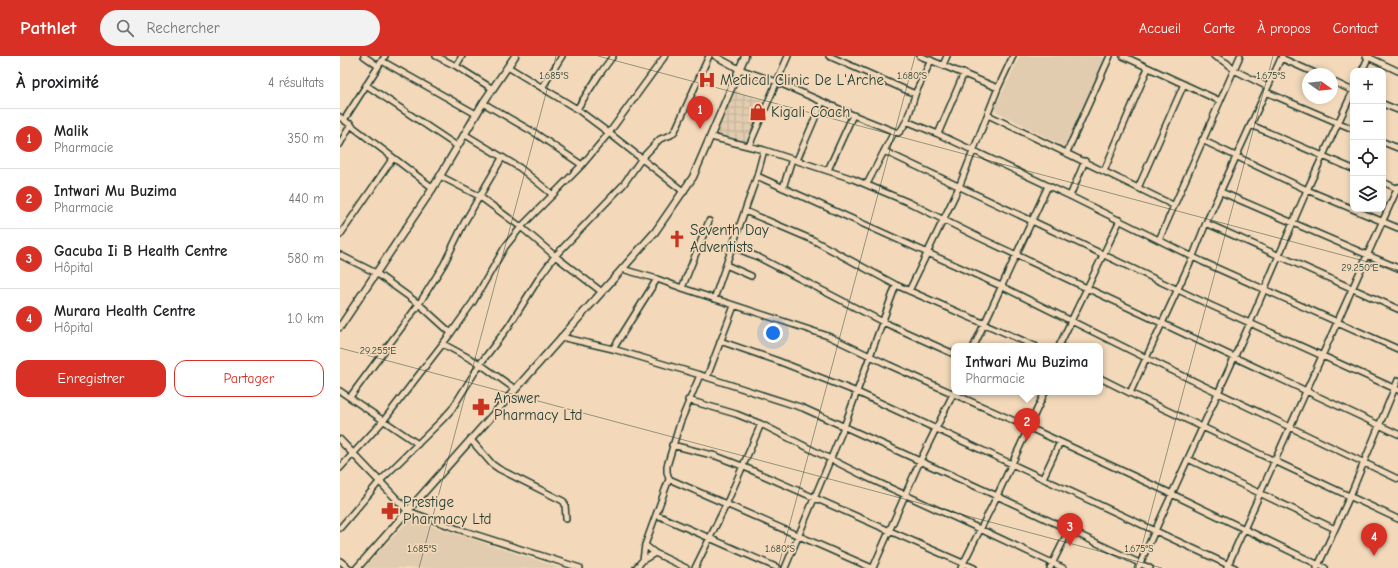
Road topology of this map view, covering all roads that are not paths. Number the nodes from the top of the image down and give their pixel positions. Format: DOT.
graph roads {
  1 [pos="364,56"];
  2 [pos="385,56"];
  3 [pos="436,56"];
  4 [pos="462,56"];
  5 [pos="515,56"];
  6 [pos="562,56"];
  7 [pos="613,56"];
  8 [pos="665,56"];
  9 [pos="709,56"];
  10 [pos="715,56"];
  11 [pos="745,56"];
  12 [pos="788,56"];
  13 [pos="829,56"];
  14 [pos="920,56"];
  15 [pos="947,56"];
  16 [pos="1013,56"];
  17 [pos="1110,56"];
  18 [pos="1123,56"];
  19 [pos="1214,56"];
  20 [pos="1240,56"];
  21 [pos="1368,56"];
  22 [pos="1281,57"];
  23 [pos="931,60"];
  24 [pos="380,63"];
  25 [pos="944,65"];
  26 [pos="456,66"];
  27 [pos="508,67"];
  28 [pos="1148,68"];
  29 [pos="1304,68"];
  30 [pos="1363,68"];
  31 [pos="739,69"];
  32 [pos="1234,70"];
  33 [pos="1398,71"];
  34 [pos="964,73"];
  35 [pos="777,82"];
  36 [pos="1184,84"];
  37 [pos="1338,84"];
  38 [pos="366,85"];
  39 [pos="542,88"];
  40 [pos="998,88"];
  41 [pos="493,89"];
  42 [pos="1267,89"];
  43 [pos="1350,90"];
  44 [pos="916,94"];
  45 [pos="1350,97"];
  46 [pos="1220,101"];
  47 [pos="822,102"];
  48 [pos="483,103"];
  49 [pos="1386,105"];
  50 [pos="577,109"];
  51 [pos="1398,110"];
  52 [pos="476,114"];
  53 [pos="853,115"];
  54 [pos="988,115"];
  55 [pos="342,118"];
  56 [pos="906,121"];
  57 [pos="1338,123"];
  58 [pos="350,124"];
  59 [pos="1251,125"];
  60 [pos="1350,128"];
  61 [pos="894,132"];
  62 [pos="609,133"];
  63 [pos="464,134"];
  64 [pos="938,134"];
  65 [pos="711,137"];
  66 [pos="1202,140"];
  67 [pos="1386,143"];
  68 [pos="340,144"];
  69 [pos="457,146"];
  70 [pos="749,146"];
  71 [pos="1398,148"];
  72 [pos="764,150"];
  73 [pos="884,151"];
  74 [pos="974,151"];
  75 [pos="1067,152"];
  76 [pos="1237,156"];
  77 [pos="1323,156"];
  78 [pos="393,158"];
  79 [pos="502,158"];
  80 [pos="642,158"];
  81 [pos="794,159"];
  82 [pos="1085,161"];
  83 [pos="582,165"];
  84 [pos="1350,168"];
  85 [pos="828,170"];
  86 [pos="1104,171"];
  87 [pos="440,176"];
  88 [pos="757,176"];
  89 [pos="1386,183"];
  90 [pos="867,184"];
  91 [pos="1048,186"];
  92 [pos="959,187"];
  93 [pos="432,188"];
  94 [pos="783,188"];
  95 [pos="1138,188"];
  96 [pos="1398,188"];
  97 [pos="1307,190"];
  98 [pos="684,192"];
  99 [pos="1220,192"];
  100 [pos="553,195"];
  101 [pos="479,196"];
  102 [pos="1070,196"];
  103 [pos="1173,205"];
  104 [pos="745,211"];
  105 [pos="943,219"];
  106 [pos="1120,220"];
  107 [pos="709,221"];
  108 [pos="1032,221"];
  109 [pos="1382,222"];
  110 [pos="1206,223"];
  111 [pos="1293,223"];
  112 [pos="521,227"];
  113 [pos="1398,228"];
  114 [pos="340,235"];
  115 [pos="1159,240"];
  116 [pos="733,247"];
  117 [pos="928,252"];
  118 [pos="1016,254"];
  119 [pos="1103,254"];
  120 [pos="340,255"];
  121 [pos="555,256"];
  122 [pos="1193,256"];
  123 [pos="1279,256"];
  124 [pos="1367,256"];
  125 [pos="726,265"];
  126 [pos="1398,268"];
  127 [pos="622,269"];
  128 [pos="376,273"];
  129 [pos="751,276"];
  130 [pos="657,279"];
  131 [pos="896,285"];
  132 [pos="1001,286"];
  133 [pos="1087,287"];
  134 [pos="682,288"];
  135 [pos="1352,288"];
  136 [pos="1264,289"];
  137 [pos="1177,290"];
  138 [pos="909,291"];
  139 [pos="602,292"];
  140 [pos="714,299"];
  141 [pos="419,304"];
  142 [pos="734,306"];
  143 [pos="1398,310"];
  144 [pos="1070,321"];
  145 [pos="883,322"];
  146 [pos="1162,322"];
  147 [pos="1337,322"];
  148 [pos="1250,323"];
  149 [pos="984,324"];
  150 [pos="340,327"];
  151 [pos="451,333"];
  152 [pos="561,337"];
  153 [pos="720,341"];
  154 [pos="975,343"];
  155 [pos="1027,343"];
  156 [pos="1059,343"];
  157 [pos="443,344"];
  158 [pos="1398,349"];
  159 [pos="613,350"];
  160 [pos="951,353"];
  161 [pos="1322,355"];
  162 [pos="869,356"];
  163 [pos="1234,356"];
  164 [pos="1146,358"];
  165 [pos="480,364"];
  166 [pos="700,375"];
  167 [pos="707,377"];
  168 [pos="1103,380"];
  169 [pos="1398,380"];
  170 [pos="515,389"];
  171 [pos="1396,389"];
  172 [pos="1307,390"];
  173 [pos="340,391"];
  174 [pos="951,391"];
  175 [pos="857,392"];
  176 [pos="1219,392"];
  177 [pos="1130,394"];
  178 [pos="952,395"];
  179 [pos="959,395"];
  180 [pos="1042,395"];
  181 [pos="350,397"];
  182 [pos="688,400"];
  183 [pos="384,420"];
  184 [pos="761,424"];
  185 [pos="1379,425"];
  186 [pos="844,426"];
  187 [pos="1028,427"];
  188 [pos="1202,427"];
  189 [pos="1290,427"];
  190 [pos="936,428"];
  191 [pos="1398,434"];
  192 [pos="340,440"];
  193 [pos="471,440"];
  194 [pos="1060,442"];
  195 [pos="418,444"];
  196 [pos="672,445"];
  197 [pos="352,452"];
  198 [pos="831,459"];
  199 [pos="1188,459"];
  200 [pos="920,461"];
  201 [pos="1275,461"];
  202 [pos="1011,463"];
  203 [pos="1364,463"];
  204 [pos="742,466"];
  205 [pos="340,468"];
  206 [pos="1043,478"];
  207 [pos="669,479"];
  208 [pos="1398,479"];
  209 [pos="380,481"];
  210 [pos="1172,494"];
  211 [pos="1260,494"];
  212 [pos="905,495"];
  213 [pos="997,496"];
  214 [pos="1350,496"];
  215 [pos="814,498"];
  216 [pos="726,505"];
  217 [pos="408,511"];
  218 [pos="657,515"];
  219 [pos="1398,518"];
  220 [pos="566,519"];
  221 [pos="340,528"];
  222 [pos="980,528"];
  223 [pos="1244,529"];
  224 [pos="1335,529"];
  225 [pos="890,530"];
  226 [pos="1069,530"];
  227 [pos="1155,530"];
  228 [pos="799,536"];
  229 [pos="710,538"];
  230 [pos="645,545"];
  231 [pos="655,553"];
  232 [pos="643,560"];
  233 [pos="340,561"];
  234 [pos="962,565"];
  235 [pos="1052,566"];
  236 [pos="1139,566"];
  237 [pos="1227,566"];
  238 [pos="1318,566"];
  239 [pos="349,568"];
  240 [pos="357,568"];
  241 [pos="580,568"];
  242 [pos="636,568"];
  243 [pos="686,568"];
  244 [pos="695,568"];
  245 [pos="778,568"];
  246 [pos="785,568"];
  247 [pos="872,568"];
  248 [pos="974,568"];
  249 [pos="1063,568"];
  250 [pos="1150,568"];
  251 [pos="1235,568"];
  252 [pos="1325,568"];
  1 -- 24 [label="street"];
  2 -- 24 [label="street"];
  3 -- 26 [label="street"];
  4 -- 26 [label="street"];
  5 -- 27 [label="street"];
  6 -- 39 [label="street"];
  7 -- 50 [label="street"];
  8 -- 62 [label="street"];
  9 -- 80 [label="street"];
  10 -- 31 [label="street"];
  11 -- 31 [label="street"];
  12 -- 35 [label="street"];
  13 -- 44 [label="street"];
  14 -- 23 [label="street"];
  15 -- 25 [label="street"];
  16 -- 40 [label="street"];
  17 -- 75 [label="street"];
  18 -- 28 [label="street"];
  19 -- 32 [label="street"];
  20 -- 32 [label="street"];
  21 -- 30 [label="street"];
  21 -- 33 [label="street"];
  22 -- 29 [label="street"];
  22 -- 42 [label="street"];
  23 -- 25 [label="street"];
  23 -- 44 [label="street"];
  24 -- 38 [label="street"];
  24 -- 52 [label="street"];
  25 -- 34 [label="street"];
  26 -- 41 [label="street"];
  27 -- 39 [label="street"];
  27 -- 41 [label="street"];
  28 -- 36 [label="street"];
  28 -- 86 [label="street"];
  31 -- 35 [label="street"];
  31 -- 65 [label="street"];
  32 -- 42 [label="street"];
  32 -- 46 [label="street"];
  34 -- 40 [label="street"];
  34 -- 64 [label="street"];
  35 -- 47 [label="street"];
  35 -- 70 [label="street"];
  36 -- 46 [label="street"];
  36 -- 95 [label="street"];
  37 -- 43 [label="street"];
  38 -- 55 [label="street"];
  38 -- 69 [label="street"];
  39 -- 50 [label="street"];
  40 -- 54 [label="street"];
  41 -- 48 [label="street"];
  42 -- 57 [label="street"];
  42 -- 59 [label="street"];
  44 -- 56 [label="street"];
  45 -- 57 [label="street"];
  46 -- 66 [label="street"];
  47 -- 53 [label="street"];
  47 -- 81 [label="street"];
  48 -- 52 [label="street"];
  48 -- 83 [label="street"];
  49 -- 51 [label="street"];
  50 -- 62 [label="street"];
  52 -- 63 [label="street"];
  53 -- 61 [label="street"];
  53 -- 85 [label="street"];
  54 -- 74 [label="street"];
  54 -- 75 [label="street"];
  55 -- 58 [label="street"];
  56 -- 61 [label="street"];
  56 -- 64 [label="street"];
  57 -- 60 [label="street"];
  57 -- 77 [label="street"];
  58 -- 68 [label="street"];
  58 -- 78 [label="street"];
  59 -- 76 [label="street"];
  59 -- 77 [label="street"];
  61 -- 73 [label="street"];
  62 -- 80 [label="street"];
  62 -- 83 [label="street"];
  63 -- 69 [label="street"];
  63 -- 79 [label="street"];
  64 -- 74 [label="street"];
  65 -- 70 [label="street"];
  65 -- 98 [label="street"];
  66 -- 76 [label="street"];
  66 -- 103 [label="street"];
  67 -- 71 [label="street"];
  69 -- 87 [label="street"];
  70 -- 72 [label="street"];
  72 -- 81 [label="street"];
  72 -- 88 [label="street"];
  73 -- 90 [label="street"];
  73 -- 92 [label="street"];
  74 -- 91 [label="street"];
  74 -- 92 [label="street"];
  75 -- 82 [label="street"];
  76 -- 97 [label="street"];
  76 -- 99 [label="street"];
  77 -- 84 [label="street"];
  77 -- 97 [label="street"];
  78 -- 93 [label="street"];
  78 -- 114 [label="street"];
  79 -- 100 [label="street"];
  79 -- 101 [label="street"];
  80 -- 98 [label="street"];
  80 -- 121 [label="street"];
  81 -- 85 [label="street"];
  81 -- 94 [label="street"];
  82 -- 86 [label="street"];
  82 -- 102 [label="street"];
  83 -- 100 [label="street"];
  85 -- 90 [label="street"];
  86 -- 95 [label="street"];
  87 -- 93 [label="street"];
  87 -- 101 [label="street"];
  88 -- 94 [label="street"];
  88 -- 104 [label="street"];
  89 -- 96 [label="street"];
  90 -- 105 [label="street"];
  91 -- 102 [label="street"];
  91 -- 108 [label="street"];
  92 -- 105 [label="street"];
  92 -- 108 [label="street"];
  93 -- 128 [label="street"];
  94 -- 117 [label="street"];
  95 -- 103 [label="street"];
  96 -- 109 [label="street"];
  97 -- 109 [label="street"];
  97 -- 111 [label="street"];
  98 -- 127 [label="street"];
  99 -- 110 [label="street"];
  99 -- 111 [label="street"];
  100 -- 112 [label="street"];
  101 -- 112 [label="street"];
  101 -- 141 [label="street"];
  102 -- 106 [label="street"];
  103 -- 115 [label="street"];
  104 -- 116 [label="street"];
  104 -- 131 [label="street"];
  105 -- 117 [label="street"];
  105 -- 118 [label="street"];
  106 -- 115 [label="street"];
  106 -- 119 [label="street"];
  107 -- 134 [label="street"];
  108 -- 118 [label="street"];
  108 -- 119 [label="street"];
  109 -- 113 [label="street"];
  109 -- 124 [label="street"];
  110 -- 122 [label="street"];
  110 -- 123 [label="street"];
  111 -- 123 [label="street"];
  111 -- 124 [label="street"];
  112 -- 121 [label="street"];
  112 -- 151 [label="street"];
  115 -- 122 [label="street"];
  116 -- 125 [label="street"];
  116 -- 145 [label="street"];
  117 -- 132 [label="street"];
  117 -- 138 [label="street"];
  118 -- 132 [label="street"];
  118 -- 133 [label="street"];
  119 -- 133 [label="street"];
  119 -- 137 [label="street"];
  120 -- 128 [label="street"];
  121 -- 139 [label="street"];
  121 -- 165 [label="street"];
  122 -- 136 [label="street"];
  122 -- 137 [label="street"];
  123 -- 135 [label="street"];
  123 -- 136 [label="street"];
  124 -- 126 [label="street"];
  124 -- 135 [label="street"];
  125 -- 129 [label="street"];
  125 -- 140 [label="street"];
  127 -- 130 [label="street"];
  127 -- 139 [label="street"];
  128 -- 141 [label="street"];
  128 -- 150 [label="street"];
  130 -- 134 [label="street"];
  130 -- 159 [label="street"];
  131 -- 138 [label="street"];
  131 -- 145 [label="street"];
  132 -- 144 [label="street"];
  132 -- 149 [label="street"];
  133 -- 144 [label="street"];
  133 -- 146 [label="street"];
  134 -- 140 [label="street"];
  135 -- 143 [label="street"];
  135 -- 147 [label="street"];
  136 -- 147 [label="street"];
  136 -- 148 [label="street"];
  137 -- 146 [label="street"];
  137 -- 148 [label="street"];
  138 -- 149 [label="street"];
  139 -- 152 [label="street"];
  140 -- 142 [label="street"];
  141 -- 151 [label="street"];
  141 -- 181 [label="street"];
  142 -- 153 [label="street"];
  142 -- 162 [label="street"];
  144 -- 156 [label="street"];
  144 -- 164 [label="street"];
  145 -- 160 [label="street"];
  145 -- 162 [label="street"];
  146 -- 163 [label="street"];
  146 -- 164 [label="street"];
  147 -- 158 [label="street"];
  147 -- 161 [label="street"];
  148 -- 161 [label="street"];
  148 -- 163 [label="street"];
  149 -- 154 [label="street"];
  149 -- 155 [label="street"];
  151 -- 157 [label="street"];
  152 -- 159 [label="street"];
  152 -- 170 [label="street"];
  153 -- 167 [label="street"];
  153 -- 175 [label="street"];
  157 -- 165 [label="street"];
  157 -- 183 [label="street"];
  159 -- 166 [label="street"];
  161 -- 171 [label="street"];
  161 -- 172 [label="street"];
  162 -- 174 [label="street"];
  162 -- 175 [label="street"];
  163 -- 172 [label="street"];
  163 -- 176 [label="street"];
  164 -- 176 [label="street"];
  164 -- 177 [label="street"];
  165 -- 170 [label="street"];
  165 -- 195 [label="street"];
  166 -- 167 [label="street"];
  166 -- 182 [label="street"];
  167 -- 186 [label="street"];
  168 -- 177 [label="street"];
  169 -- 171 [label="street"];
  170 -- 193 [label="street"];
  171 -- 185 [label="street"];
  172 -- 185 [label="street"];
  172 -- 189 [label="street"];
  173 -- 181 [label="street"];
  175 -- 186 [label="street"];
  175 -- 190 [label="street"];
  176 -- 188 [label="street"];
  176 -- 189 [label="street"];
  177 -- 188 [label="street"];
  178 -- 190 [label="street"];
  179 -- 187 [label="street"];
  180 -- 187 [label="street"];
  181 -- 183 [label="street"];
  182 -- 184 [label="street"];
  182 -- 196 [label="street"];
  183 -- 195 [label="street"];
  183 -- 197 [label="street"];
  184 -- 198 [label="street"];
  184 -- 204 [label="street"];
  185 -- 191 [label="street"];
  185 -- 203 [label="street"];
  186 -- 198 [label="street"];
  186 -- 200 [label="street"];
  187 -- 194 [label="street"];
  187 -- 202 [label="street"];
  188 -- 199 [label="street"];
  188 -- 201 [label="street"];
  189 -- 201 [label="street"];
  189 -- 203 [label="street"];
  190 -- 200 [label="street"];
  190 -- 202 [label="street"];
  192 -- 197 [label="street"];
  193 -- 217 [label="street"];
  193 -- 220 [label="street"];
  194 -- 206 [label="street"];
  194 -- 210 [label="street"];
  195 -- 209 [label="street"];
  196 -- 204 [label="street"];
  196 -- 207 [label="street"];
  197 -- 205 [label="street"];
  197 -- 209 [label="street"];
  198 -- 212 [label="street"];
  198 -- 215 [label="street"];
  199 -- 210 [label="street"];
  199 -- 211 [label="street"];
  200 -- 212 [label="street"];
  200 -- 213 [label="street"];
  201 -- 211 [label="street"];
  201 -- 214 [label="street"];
  202 -- 206 [label="street"];
  202 -- 213 [label="street"];
  203 -- 208 [label="street"];
  203 -- 214 [label="street"];
  204 -- 215 [label="street"];
  204 -- 216 [label="street"];
  206 -- 227 [label="street"];
  207 -- 216 [label="street"];
  207 -- 218 [label="street"];
  209 -- 217 [label="street"];
  209 -- 221 [label="street"];
  210 -- 223 [label="street"];
  210 -- 227 [label="street"];
  211 -- 223 [label="street"];
  211 -- 224 [label="street"];
  212 -- 222 [label="street"];
  212 -- 225 [label="street"];
  213 -- 222 [label="street"];
  213 -- 226 [label="street"];
  214 -- 219 [label="street"];
  214 -- 224 [label="street"];
  215 -- 225 [label="street"];
  215 -- 228 [label="street"];
  216 -- 228 [label="street"];
  216 -- 229 [label="street"];
  217 -- 240 [label="street"];
  217 -- 241 [label="street"];
  218 -- 229 [label="street"];
  218 -- 230 [label="street"];
  222 -- 234 [label="street"];
  222 -- 235 [label="street"];
  223 -- 237 [label="street"];
  223 -- 238 [label="street"];
  224 -- 238 [label="street"];
  225 -- 234 [label="street"];
  225 -- 247 [label="street"];
  226 -- 235 [label="street"];
  226 -- 236 [label="street"];
  227 -- 236 [label="street"];
  227 -- 237 [label="street"];
  228 -- 246 [label="street"];
  228 -- 247 [label="street"];
  229 -- 244 [label="street"];
  229 -- 245 [label="street"];
  230 -- 231 [label="street"];
  230 -- 232 [label="street"];
  231 -- 232 [label="street"];
  231 -- 243 [label="street"];
  232 -- 242 [label="street"];
  233 -- 239 [label="street"];
  234 -- 248 [label="street"];
  235 -- 249 [label="street"];
  236 -- 250 [label="street"];
  237 -- 251 [label="street"];
  238 -- 252 [label="street"];
}
